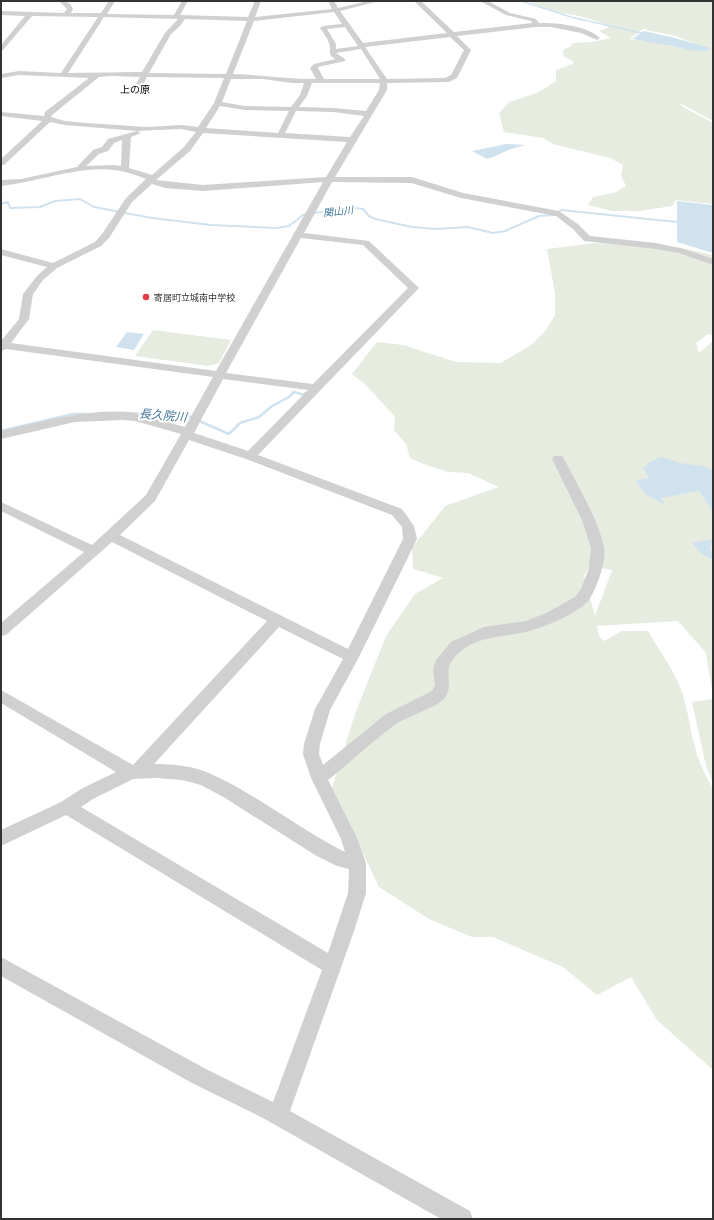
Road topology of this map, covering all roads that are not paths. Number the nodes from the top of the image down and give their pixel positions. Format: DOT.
graph roads {
  1 [pos="62,1"];
  2 [pos="112,1"];
  3 [pos="185,1"];
  4 [pos="258,1"];
  5 [pos="331,1"];
  6 [pos="376,1"];
  7 [pos="417,1"];
  8 [pos="483,1"];
  9 [pos="336,10"];
  10 [pos="30,14"];
  11 [pos="2,15"];
  12 [pos="66,15"];
  13 [pos="103,15"];
  14 [pos="179,17"];
  15 [pos="250,19"];
  16 [pos="536,25"];
  17 [pos="347,26"];
  18 [pos="451,34"];
  19 [pos="597,38"];
  20 [pos="4,40"];
  21 [pos="361,46"];
  22 [pos="1,49"];
  23 [pos="332,52"];
  24 [pos="146,74"];
  25 [pos="63,75"];
  26 [pos="97,75"];
  27 [pos="1,76"];
  28 [pos="229,76"];
  29 [pos="259,77"];
  30 [pos="89,81"];
  31 [pos="309,81"];
  32 [pos="320,81"];
  33 [pos="384,81"];
  34 [pos="256,86"];
  35 [pos="218,103"];
  36 [pos="294,109"];
  37 [pos="1,114"];
  38 [pos="368,114"];
  39 [pos="48,119"];
  40 [pos="147,129"];
  41 [pos="201,130"];
  42 [pos="127,136"];
  43 [pos="280,136"];
  44 [pos="352,140"];
  45 [pos="1,164"];
  46 [pos="81,168"];
  47 [pos="125,168"];
  48 [pos="151,180"];
  49 [pos="329,180"];
  50 [pos="1,183"];
  51 [pos="298,235"];
  52 [pos="1,252"];
  53 [pos="713,262"];
  54 [pos="54,266"];
  55 [pos="2,346"];
  56 [pos="220,375"];
  57 [pos="315,388"];
  58 [pos="188,433"];
  59 [pos="1,435"];
  60 [pos="250,456"];
  61 [pos="558,459"];
  62 [pos="1,506"];
  63 [pos="111,536"];
  64 [pos="93,551"];
  65 [pos="277,619"];
  66 [pos="1,631"];
  67 [pos="352,657"];
  68 [pos="1,696"];
  69 [pos="134,771"];
  70 [pos="319,778"];
  71 [pos="67,807"];
  72 [pos="1,838"];
  73 [pos="357,863"];
  74 [pos="1,966"];
  75 [pos="332,966"];
  76 [pos="278,1116"];
  77 [pos="462,1219"];
  1 -- 12 [label="street"];
  2 -- 13 [label="street"];
  3 -- 14 [label="street"];
  4 -- 15 [label="street"];
  5 -- 9 [label="street"];
  6 -- 9 [label="street"];
  7 -- 18 [label="street"];
  8 -- 16 [label="street"];
  9 -- 15 [label="street"];
  9 -- 17 [label="street"];
  10 -- 11 [label="street"];
  10 -- 12 [label="street"];
  10 -- 20 [label="street"];
  12 -- 13 [label="street"];
  13 -- 14 [label="street"];
  13 -- 25 [label="street"];
  14 -- 15 [label="street"];
  14 -- 24 [label="street"];
  15 -- 28 [label="street"];
  16 -- 18 [label="street"];
  16 -- 19 [label="street"];
  17 -- 21 [label="street"];
  17 -- 23 [label="street"];
  18 -- 21 [label="street"];
  18 -- 33 [label="street"];
  20 -- 22 [label="street"];
  21 -- 23 [label="street"];
  21 -- 33 [label="street"];
  23 -- 32 [label="street"];
  24 -- 26 [label="street"];
  24 -- 28 [label="street"];
  24 -- 30 [label="street"];
  25 -- 26 [label="street"];
  25 -- 27 [label="street"];
  26 -- 30 [label="street"];
  28 -- 29 [label="street"];
  28 -- 35 [label="street"];
  29 -- 31 [label="street"];
  29 -- 34 [label="street"];
  30 -- 39 [label="street"];
  31 -- 32 [label="street"];
  31 -- 36 [label="street"];
  32 -- 33 [label="street"];
  33 -- 38 [label="street"];
  35 -- 36 [label="street"];
  35 -- 41 [label="street"];
  36 -- 38 [label="street"];
  36 -- 43 [label="street"];
  37 -- 39 [label="street"];
  38 -- 44 [label="street"];
  39 -- 40 [label="street"];
  39 -- 45 [label="street"];
  40 -- 41 [label="street"];
  40 -- 42 [label="street"];
  41 -- 43 [label="street"];
  41 -- 48 [label="street"];
  42 -- 46 [label="street"];
  42 -- 47 [label="street"];
  43 -- 44 [label="street"];
  44 -- 49 [label="street"];
  46 -- 47 [label="street"];
  46 -- 50 [label="street"];
  47 -- 48 [label="street"];
  48 -- 49 [label="street"];
  48 -- 54 [label="street"];
  49 -- 51 [label="street"];
  49 -- 53 [label="street"];
  51 -- 56 [label="street"];
  51 -- 57 [label="street"];
  52 -- 54 [label="street"];
  54 -- 55 [label="street"];
  55 -- 56 [label="street"];
  56 -- 57 [label="street"];
  56 -- 58 [label="street"];
  57 -- 60 [label="street"];
  58 -- 59 [label="street"];
  58 -- 60 [label="street"];
  58 -- 63 [label="street"];
  60 -- 67 [label="street"];
  61 -- 70 [label="street"];
  62 -- 64 [label="street"];
  63 -- 64 [label="street"];
  63 -- 65 [label="street"];
  64 -- 66 [label="street"];
  65 -- 67 [label="street"];
  65 -- 69 [label="street"];
  67 -- 70 [label="street"];
  68 -- 69 [label="street"];
  69 -- 71 [label="street"];
  69 -- 73 [label="street"];
  70 -- 73 [label="street"];
  71 -- 72 [label="street"];
  71 -- 75 [label="street"];
  73 -- 75 [label="street"];
  74 -- 76 [label="street"];
  75 -- 76 [label="street"];
  76 -- 77 [label="street"];
}
